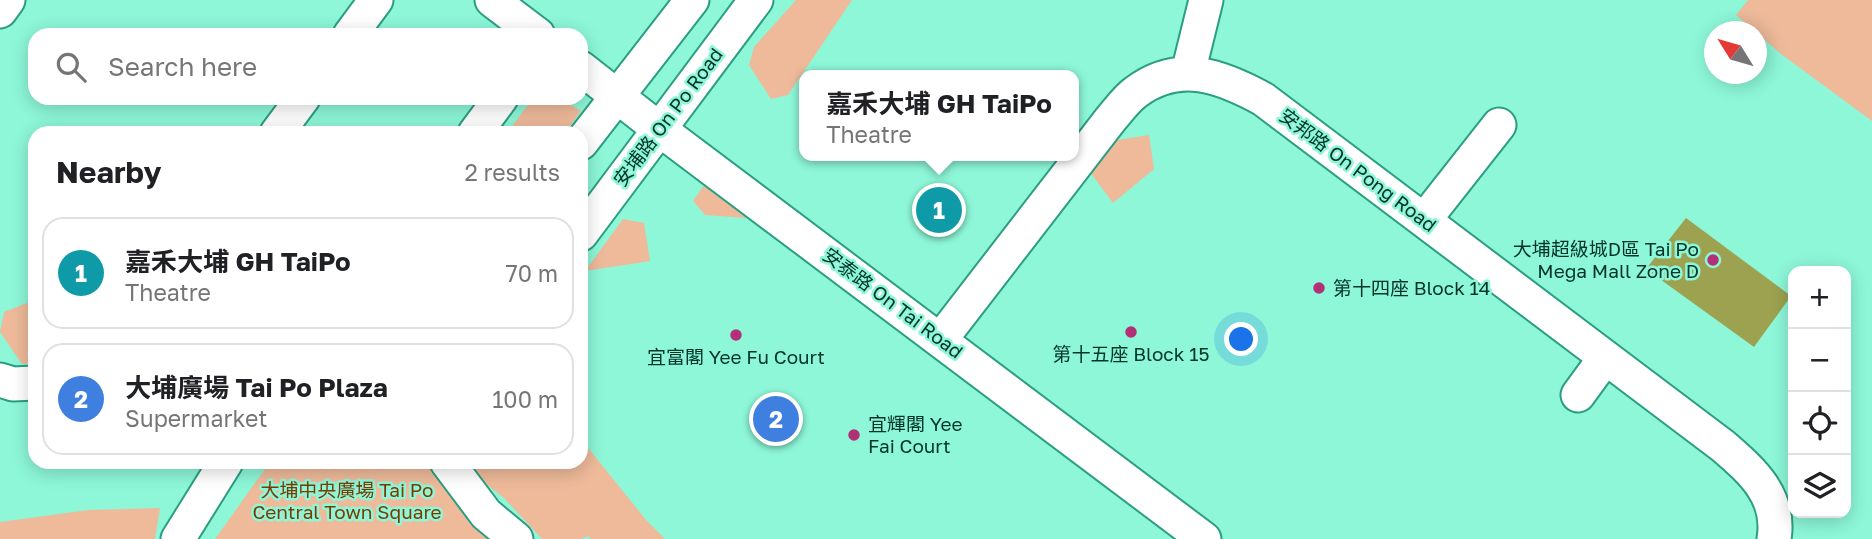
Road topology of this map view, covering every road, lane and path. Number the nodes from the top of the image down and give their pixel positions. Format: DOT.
graph roads {
  1 [pos="8,0"];
  2 [pos="376,0"];
  3 [pos="492,0"];
  4 [pos="692,0"];
  5 [pos="756,0"];
  6 [pos="1206,0"];
  7 [pos="0,11"];
  8 [pos="355,28"];
  9 [pos="529,28"];
  10 [pos="588,73"];
  11 [pos="1188,73"];
  12 [pos="618,97"];
  13 [pos="298,105"];
  14 [pos="496,105"];
  15 [pos="1499,125"];
  16 [pos="282,126"];
  17 [pos="480,126"];
  18 [pos="659,129"];
  19 [pos="588,134"];
  20 [pos="1079,160"];
  21 [pos="1078,161"];
  22 [pos="1425,219"];
  23 [pos="588,225"];
  24 [pos="941,339"];
  25 [pos="1605,358"];
  26 [pos="0,380"];
  27 [pos="28,383"];
  28 [pos="1578,395"];
  29 [pos="222,469"];
  30 [pos="452,469"];
  31 [pos="178,539"];
  32 [pos="516,539"];
  33 [pos="1204,539"];
  34 [pos="1774,539"];
  1 -- 7 [label="street"];
  2 -- 8 [label="street"];
  3 -- 9 [label="street"];
  4 -- 12 [label="street"];
  5 -- 18 [label="street, 安埔路 On Po Road"];
  6 -- 11 [label="street"];
  10 -- 12 [label="street, 安泰路 On Tai Road"];
  11 -- 20 [label="street, 安邦路 On Pong Road"];
  11 -- 22 [label="street, 安邦路 On Pong Road"];
  12 -- 18 [label="street, 安泰路 On Tai Road"];
  12 -- 19 [label="street"];
  13 -- 16 [label="street"];
  14 -- 17 [label="street"];
  15 -- 22 [label="street"];
  18 -- 23 [label="street, 安埔路 On Po Road"];
  18 -- 24 [label="street, 安泰路 On Tai Road"];
  21 -- 24 [label="street, 安邦路 On Pong Road"];
  22 -- 25 [label="street, 安邦路 On Pong Road"];
  24 -- 33 [label="street, 安泰路 On Tai Road"];
  25 -- 28 [label="street"];
  25 -- 34 [label="street, 安邦路 On Pong Road"];
  26 -- 27 [label="street"];
  29 -- 31 [label="street"];
  30 -- 32 [label="street"];
}
